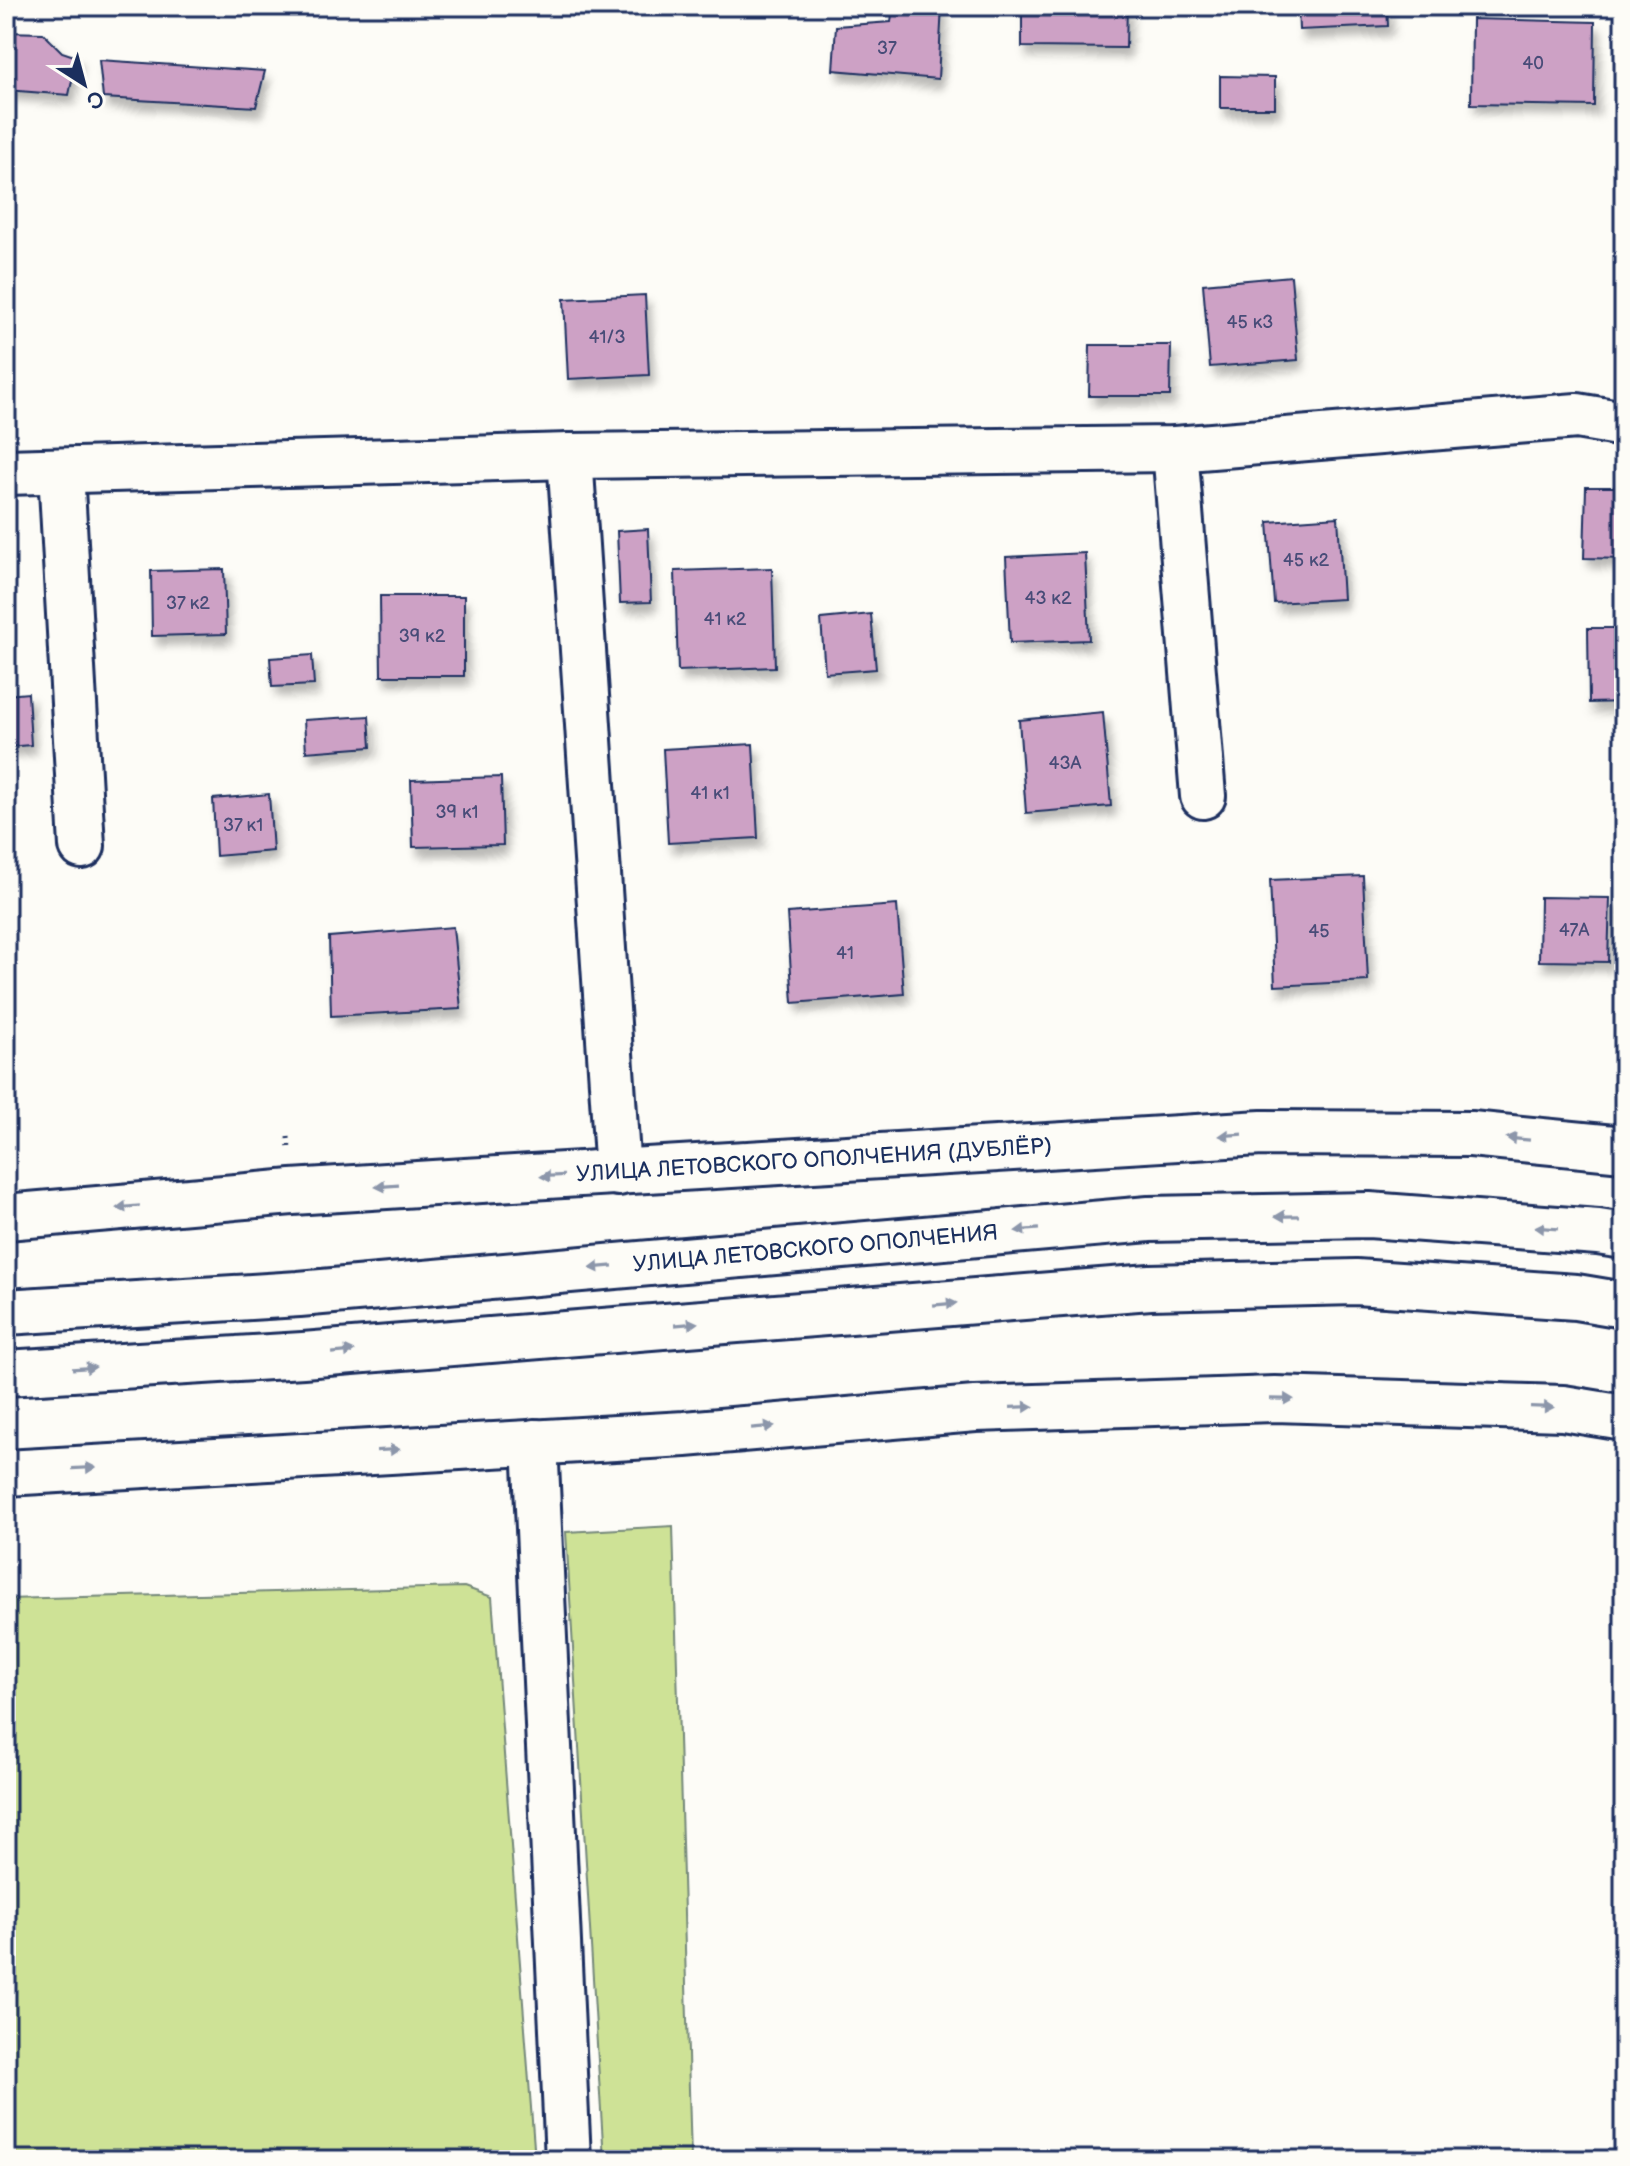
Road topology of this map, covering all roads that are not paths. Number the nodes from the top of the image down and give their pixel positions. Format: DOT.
graph roads {
  1 [pos="1624,424"];
  2 [pos="1175,449"];
  3 [pos="570,456"];
  4 [pos="61,471"];
  5 [pos="6,472"];
  6 [pos="1203,796"];
  7 [pos="82,846"];
  8 [pos="1624,1149"];
  9 [pos="618,1173"];
  10 [pos="6,1217"];
  11 [pos="1624,1236"];
  12 [pos="1624,1305"];
  13 [pos="6,1312"];
  14 [pos="6,1373"];
  15 [pos="1624,1418"];
  16 [pos="535,1442"];
  17 [pos="6,1473"];
  18 [pos="568,2160"];
  1 -- 2 [label="street"];
  2 -- 3 [label="street"];
  2 -- 6 [label="street"];
  3 -- 4 [label="street"];
  3 -- 9 [label="street"];
  4 -- 5 [label="street"];
  4 -- 7 [label="street"];
  8 -- 9 [label="street, УЛИЦА ЛЕТОВСКОГО ОПОЛЧЕНИЯ (ДУБЛЁР), one-way"];
  9 -- 10 [label="street, УЛИЦА ЛЕТОВСКОГО ОПОЛЧЕНИЯ (ДУБЛЁР), one-way"];
  11 -- 13 [label="street, УЛИЦА ЛЕТОВСКОГО ОПОЛЧЕНИЯ, one-way"];
  14 -- 12 [label="street, one-way"];
  16 -- 15 [label="street, one-way"];
  17 -- 16 [label="street, one-way"];
  16 -- 18 [label="street"];
}
